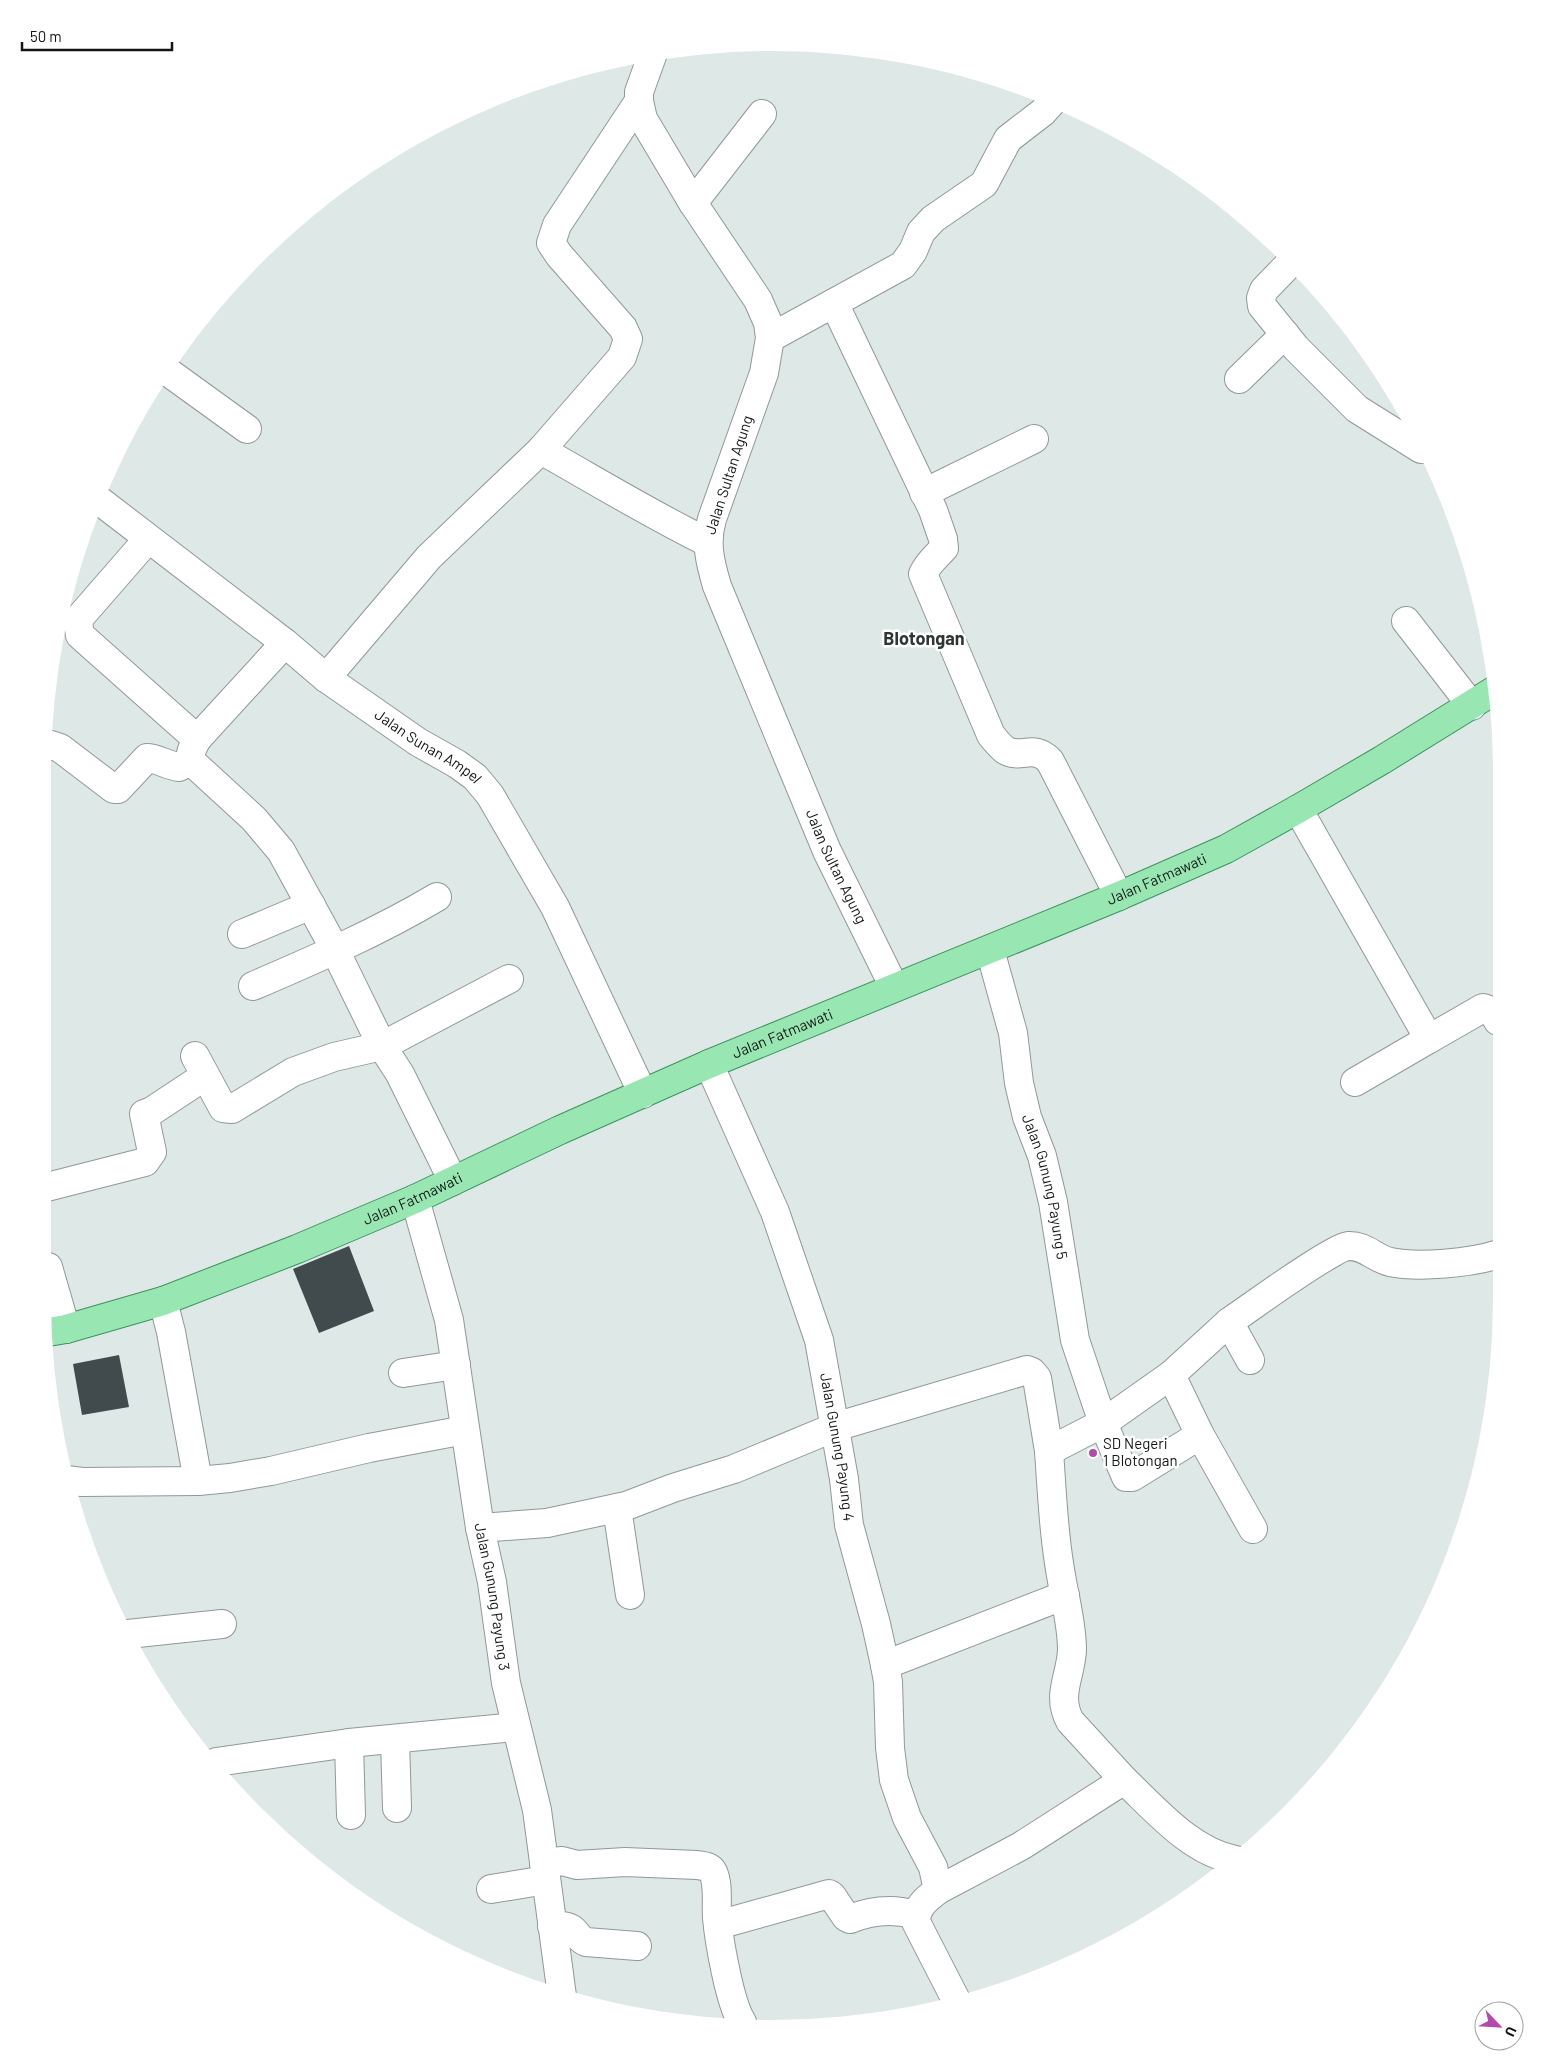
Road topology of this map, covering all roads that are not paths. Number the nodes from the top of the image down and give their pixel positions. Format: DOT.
graph roads {
  1 [pos="650,62"];
  2 [pos="639,101"];
  3 [pos="1048,106"];
  4 [pos="762,114"];
  5 [pos="693,203"];
  6 [pos="1286,267"];
  7 [pos="834,303"];
  8 [pos="1285,334"];
  9 [pos="770,338"];
  10 [pos="172,374"];
  11 [pos="1239,379"];
  12 [pos="248,429"];
  13 [pos="1034,438"];
  14 [pos="1413,444"];
  15 [pos="541,450"];
  16 [pos="924,493"];
  17 [pos="103,504"];
  18 [pos="148,538"];
  19 [pos="707,542"];
  20 [pos="1406,621"];
  21 [pos="285,643"];
  22 [pos="326,678"];
  23 [pos="1488,695"];
  24 [pos="1472,706"];
  25 [pos="52,746"];
  26 [pos="194,749"];
  27 [pos="1298,809"];
  28 [pos="1119,896"];
  29 [pos="437,898"];
  30 [pos="311,905"];
  31 [pos="242,934"];
  32 [pos="990,950"];
  33 [pos="335,951"];
  34 [pos="509,979"];
  35 [pos="253,986"];
  36 [pos="894,987"];
  37 [pos="1493,1013"];
  38 [pos="1429,1039"];
  39 [pos="382,1046"];
  40 [pos="709,1064"];
  41 [pos="1355,1082"];
  42 [pos="643,1094"];
  43 [pos="453,1181"];
  44 [pos="51,1186"];
  45 [pos="415,1199"];
  46 [pos="1493,1256"];
  47 [pos="51,1288"];
  48 [pos="163,1301"];
  49 [pos="1229,1322"];
  50 [pos="57,1330"];
  51 [pos="1250,1360"];
  52 [pos="456,1364"];
  53 [pos="403,1373"];
  54 [pos="1171,1375"];
  55 [pos="1103,1424"];
  56 [pos="835,1427"];
  57 [pos="465,1430"];
  58 [pos="1200,1435"];
  59 [pos="1048,1451"];
  60 [pos="75,1481"];
  61 [pos="198,1481"];
  62 [pos="617,1508"];
  63 [pos="480,1528"];
  64 [pos="1253,1529"];
  65 [pos="630,1595"];
  66 [pos="1065,1595"];
  67 [pos="222,1624"];
  68 [pos="134,1633"];
  69 [pos="885,1665"];
  70 [pos="515,1727"];
  71 [pos="394,1740"];
  72 [pos="349,1743"];
  73 [pos="220,1761"];
  74 [pos="1124,1780"];
  75 [pos="397,1808"];
  76 [pos="351,1815"];
  77 [pos="1226,1859"];
  78 [pos="545,1871"];
  79 [pos="491,1889"];
  80 [pos="938,1890"];
  81 [pos="916,1915"];
  82 [pos="718,1925"];
  83 [pos="552,1926"];
  84 [pos="637,1946"];
  85 [pos="561,1987"];
  86 [pos="954,1996"];
  87 [pos="740,2019"];
  1 -- 2 [label="street"];
  2 -- 5 [label="street, Jalan Sultan Agung"];
  2 -- 15 [label="street"];
  3 -- 7 [label="street"];
  4 -- 5 [label="street"];
  5 -- 9 [label="street, Jalan Sultan Agung"];
  6 -- 8 [label="street"];
  7 -- 9 [label="street"];
  7 -- 16 [label="street"];
  8 -- 11 [label="street"];
  8 -- 14 [label="street"];
  9 -- 19 [label="street, Jalan Sultan Agung"];
  10 -- 12 [label="street"];
  13 -- 16 [label="street"];
  15 -- 19 [label="street"];
  15 -- 22 [label="street"];
  16 -- 28 [label="street"];
  17 -- 18 [label="street, Jalan Sunan Ampel"];
  18 -- 21 [label="street, Jalan Sunan Ampel"];
  18 -- 26 [label="street"];
  19 -- 36 [label="street, Jalan Sultan Agung"];
  20 -- 24 [label="street"];
  21 -- 22 [label="street, Jalan Sunan Ampel"];
  21 -- 26 [label="street"];
  22 -- 42 [label="street, Jalan Sunan Ampel"];
  23 -- 24 [label="main road, Jalan Fatmawati"];
  24 -- 27 [label="main road, Jalan Fatmawati"];
  25 -- 26 [label="street"];
  26 -- 30 [label="street"];
  27 -- 28 [label="main road, Jalan Fatmawati"];
  27 -- 38 [label="street"];
  28 -- 32 [label="main road, Jalan Fatmawati"];
  29 -- 33 [label="street"];
  30 -- 31 [label="street"];
  30 -- 33 [label="street"];
  32 -- 36 [label="main road, Jalan Fatmawati"];
  32 -- 55 [label="street, Jalan Gunung Payung 5"];
  33 -- 35 [label="street"];
  33 -- 39 [label="street"];
  34 -- 39 [label="street"];
  36 -- 40 [label="main road, Jalan Fatmawati"];
  37 -- 38 [label="street"];
  38 -- 41 [label="street"];
  39 -- 43 [label="street"];
  39 -- 44 [label="street"];
  40 -- 42 [label="main road, Jalan Fatmawati"];
  40 -- 56 [label="street, Jalan Gunung Payung 4"];
  42 -- 43 [label="main road, Jalan Fatmawati"];
  43 -- 45 [label="main road, Jalan Fatmawati"];
  45 -- 48 [label="main road, Jalan Fatmawati"];
  45 -- 52 [label="street, Jalan Gunung Payung 3"];
  46 -- 49 [label="street"];
  47 -- 50 [label="street"];
  48 -- 50 [label="main road, Jalan Fatmawati"];
  48 -- 61 [label="street"];
  49 -- 51 [label="street"];
  49 -- 54 [label="street"];
  52 -- 53 [label="street"];
  52 -- 57 [label="street, Jalan Gunung Payung 3"];
  54 -- 55 [label="street"];
  54 -- 58 [label="street"];
  55 -- 58 [label="street, Jalan Gunung Payung 5"];
  55 -- 59 [label="street"];
  56 -- 59 [label="street"];
  56 -- 62 [label="street"];
  56 -- 69 [label="street, Jalan Gunung Payung 4"];
  57 -- 61 [label="street"];
  57 -- 63 [label="street, Jalan Gunung Payung 3"];
  58 -- 64 [label="street"];
  59 -- 66 [label="street"];
  60 -- 61 [label="street"];
  62 -- 63 [label="street"];
  62 -- 65 [label="street"];
  63 -- 70 [label="street, Jalan Gunung Payung 3"];
  66 -- 69 [label="street"];
  66 -- 74 [label="street"];
  67 -- 68 [label="street"];
  69 -- 80 [label="street, Jalan Gunung Payung 4"];
  70 -- 71 [label="street"];
  70 -- 78 [label="street, Jalan Gunung Payung 3"];
  71 -- 72 [label="street"];
  71 -- 75 [label="street"];
  72 -- 73 [label="street"];
  72 -- 76 [label="street"];
  74 -- 77 [label="street"];
  74 -- 80 [label="street"];
  78 -- 79 [label="street"];
  78 -- 82 [label="street"];
  78 -- 83 [label="street, Jalan Gunung Payung 3"];
  80 -- 81 [label="street"];
  81 -- 82 [label="street"];
  81 -- 86 [label="street"];
  82 -- 87 [label="street"];
  83 -- 84 [label="street"];
  83 -- 85 [label="street, Jalan Gunung Payung 3"];
}
